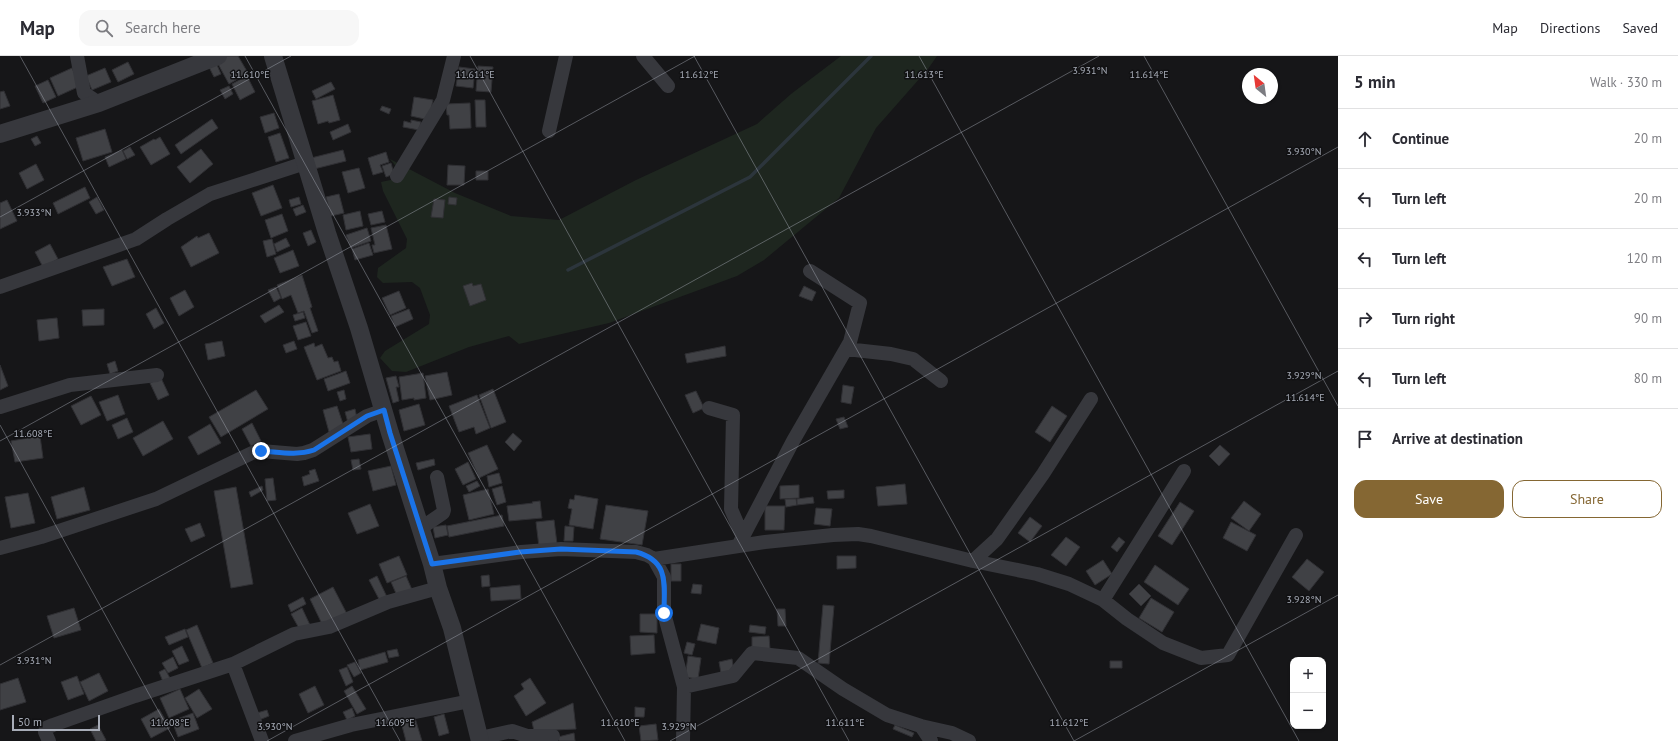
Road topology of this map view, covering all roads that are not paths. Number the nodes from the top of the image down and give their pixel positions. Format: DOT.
graph roads {
  1 [pos="77,56"];
  2 [pos="218,56"];
  3 [pos="273,56"];
  4 [pos="454,56"];
  5 [pos="566,56"];
  6 [pos="643,56"];
  7 [pos="668,86"];
  8 [pos="99,103"];
  9 [pos="549,131"];
  10 [pos="0,134"];
  11 [pos="305,163"];
  12 [pos="396,176"];
  13 [pos="810,271"];
  14 [pos="0,287"];
  15 [pos="846,349"];
  16 [pos="158,375"];
  17 [pos="941,381"];
  18 [pos="1091,399"];
  19 [pos="0,407"];
  20 [pos="709,408"];
  21 [pos="384,410"];
  22 [pos="1184,471"];
  23 [pos="437,477"];
  24 [pos="421,528"];
  25 [pos="1296,535"];
  26 [pos="741,541"];
  27 [pos="0,548"];
  28 [pos="654,559"];
  29 [pos="973,561"];
  30 [pos="432,564"];
  31 [pos="438,588"];
  32 [pos="1103,600"];
  33 [pos="233,664"];
  34 [pos="684,687"];
  35 [pos="470,701"];
  36 [pos="921,726"];
  37 [pos="553,736"];
  38 [pos="480,740"];
  39 [pos="49,741"];
  40 [pos="262,741"];
  41 [pos="295,741"];
  42 [pos="683,741"];
  43 [pos="931,741"];
  44 [pos="969,741"];
  1 -- 8 [label="street"];
  2 -- 8 [label="street"];
  3 -- 11 [label="street"];
  4 -- 12 [label="street"];
  5 -- 9 [label="street"];
  6 -- 7 [label="street"];
  8 -- 10 [label="street"];
  11 -- 14 [label="street"];
  11 -- 21 [label="street"];
  13 -- 15 [label="street"];
  15 -- 17 [label="street"];
  15 -- 26 [label="street"];
  16 -- 19 [label="street"];
  18 -- 29 [label="street"];
  20 -- 26 [label="street"];
  21 -- 24 [label="street"];
  21 -- 27 [label="street"];
  22 -- 32 [label="street"];
  23 -- 24 [label="street"];
  24 -- 30 [label="street"];
  25 -- 32 [label="street"];
  26 -- 28 [label="street"];
  26 -- 29 [label="street"];
  28 -- 30 [label="street"];
  28 -- 34 [label="street"];
  29 -- 32 [label="street"];
  30 -- 31 [label="street"];
  31 -- 33 [label="street"];
  31 -- 35 [label="street"];
  33 -- 39 [label="street"];
  33 -- 40 [label="street"];
  34 -- 36 [label="street"];
  34 -- 42 [label="street"];
  35 -- 38 [label="street"];
  35 -- 41 [label="street"];
  36 -- 43 [label="street"];
  36 -- 44 [label="street"];
  37 -- 38 [label="street"];
}
